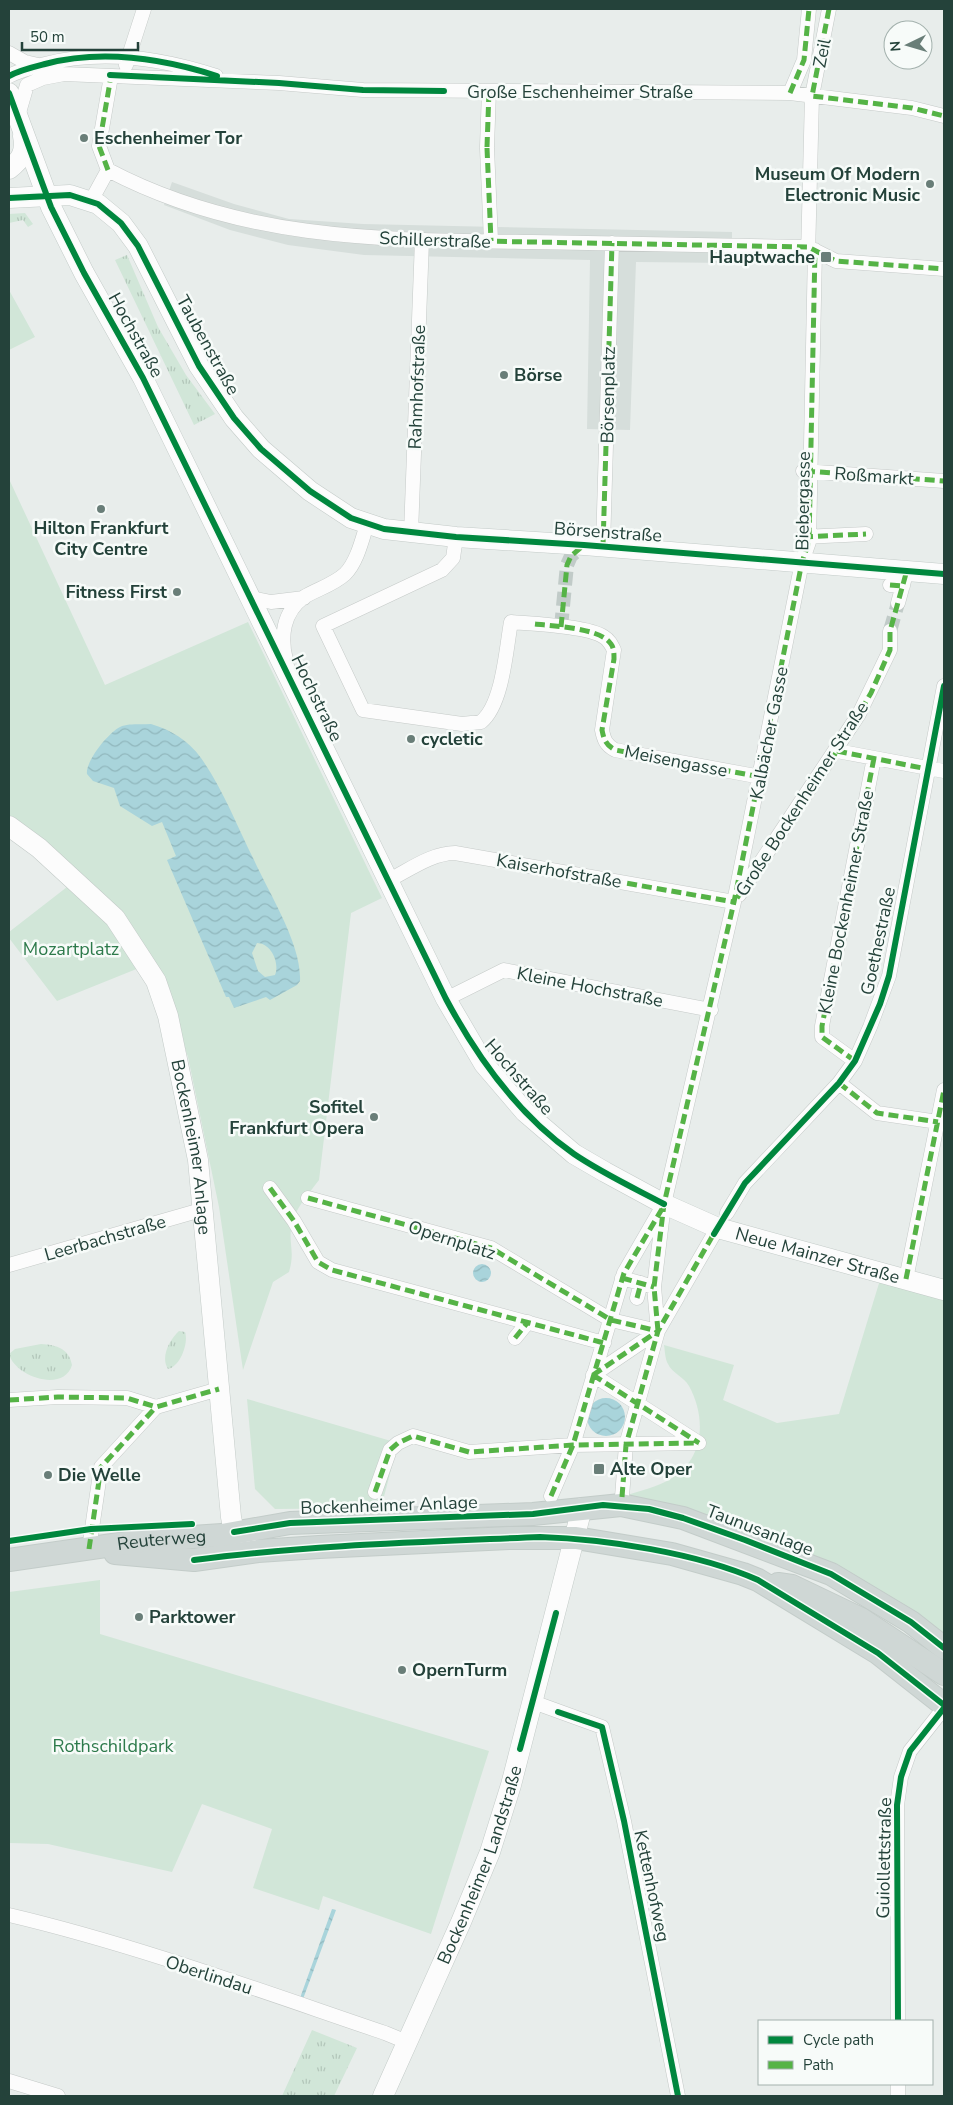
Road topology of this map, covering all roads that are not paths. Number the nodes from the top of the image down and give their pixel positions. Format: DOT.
graph roads {
  1 [pos="144,9"];
  2 [pos="809,9"];
  3 [pos="829,9"];
  4 [pos="9,53"];
  5 [pos="128,56"];
  6 [pos="39,65"];
  7 [pos="9,76"];
  8 [pos="110,78"];
  9 [pos="229,80"];
  10 [pos="489,91"];
  11 [pos="9,93"];
  12 [pos="790,93"];
  13 [pos="812,96"];
  14 [pos="944,116"];
  15 [pos="17,127"];
  16 [pos="9,169"];
  17 [pos="108,170"];
  18 [pos="46,196"];
  19 [pos="9,198"];
  20 [pos="91,201"];
  21 [pos="422,240"];
  22 [pos="491,241"];
  23 [pos="612,243"];
  24 [pos="811,248"];
  25 [pos="944,269"];
  26 [pos="806,471"];
  27 [pos="944,481"];
  28 [pos="367,524"];
  29 [pos="411,533"];
  30 [pos="866,534"];
  31 [pos="456,537"];
  32 [pos="806,537"];
  33 [pos="603,546"];
  34 [pos="802,562"];
  35 [pos="944,574"];
  36 [pos="900,580"];
  37 [pos="251,598"];
  38 [pos="304,598"];
  39 [pos="898,602"];
  40 [pos="890,631"];
  41 [pos="289,673"];
  42 [pos="944,686"];
  43 [pos="837,751"];
  44 [pos="874,758"];
  45 [pos="927,769"];
  46 [pos="944,771"];
  47 [pos="761,777"];
  48 [pos="9,826"];
  49 [pos="389,880"];
  50 [pos="734,902"];
  51 [pos="446,999"];
  52 [pos="711,1010"];
  53 [pos="855,1061"];
  54 [pos="839,1083"];
  55 [pos="944,1090"];
  56 [pos="938,1122"];
  57 [pos="270,1188"];
  58 [pos="308,1198"];
  59 [pos="664,1204"];
  60 [pos="201,1210"];
  61 [pos="726,1213"];
  62 [pos="714,1234"];
  63 [pos="9,1266"];
  64 [pos="622,1278"];
  65 [pos="906,1279"];
  66 [pos="944,1290"];
  67 [pos="641,1293"];
  68 [pos="610,1320"];
  69 [pos="528,1322"];
  70 [pos="658,1331"];
  71 [pos="515,1338"];
  72 [pos="604,1343"];
  73 [pos="594,1375"];
  74 [pos="219,1389"];
  75 [pos="9,1400"];
  76 [pos="638,1405"];
  77 [pos="156,1407"];
  78 [pos="573,1445"];
  79 [pos="626,1445"];
  80 [pos="375,1492"];
  81 [pos="622,1497"];
  82 [pos="548,1505"];
  83 [pos="582,1508"];
  84 [pos="234,1532"];
  85 [pos="576,1538"];
  86 [pos="89,1549"];
  87 [pos="258,1551"];
  88 [pos="9,1560"];
  89 [pos="758,1580"];
  90 [pos="944,1647"];
  91 [pos="944,1674"];
  92 [pos="533,1702"];
  93 [pos="944,1706"];
  94 [pos="9,1915"];
  95 [pos="898,2020"];
  96 [pos="407,2042"];
  97 [pos="9,2081"];
  98 [pos="58,2096"];
  99 [pos="383,2096"];
  100 [pos="678,2096"];
  1 -- 5 [label="street"];
  2 -- 12 [label="street, Zeil"];
  3 -- 13 [label="street, Zeil"];
  4 -- 6 [label="street"];
  5 -- 6 [label="street, Große Eschenheimer Straße"];
  5 -- 8 [label="street"];
  5 -- 9 [label="street, Große Eschenheimer Straße"];
  6 -- 7 [label="street, Große Eschenheimer Straße"];
  8 -- 9 [label="street, Große Eschenheimer Straße"];
  8 -- 15 [label="street, Große Eschenheimer Straße"];
  8 -- 17 [label="street"];
  9 -- 10 [label="street, Große Eschenheimer Straße"];
  10 -- 12 [label="street, Große Eschenheimer Straße"];
  10 -- 22 [label="street"];
  11 -- 15 [label="main road, Hochstraße"];
  12 -- 13 [label="street, Große Eschenheimer Straße"];
  13 -- 14 [label="street, Große Eschenheimer Straße"];
  13 -- 24 [label="street, Zeil"];
  15 -- 16 [label="main road"];
  15 -- 18 [label="main road, Hochstraße"];
  17 -- 20 [label="street"];
  17 -- 21 [label="street, Schillerstraße"];
  18 -- 19 [label="main road"];
  18 -- 20 [label="main road, Taubenstraße"];
  18 -- 37 [label="main road, Hochstraße"];
  20 -- 28 [label="main road, Taubenstraße"];
  21 -- 22 [label="street, Schillerstraße"];
  21 -- 29 [label="street, Rahmhofstraße"];
  22 -- 23 [label="street, Schillerstraße"];
  23 -- 24 [label="street, Schillerstraße"];
  23 -- 33 [label="street, Börsenplatz"];
  24 -- 25 [label="street"];
  24 -- 26 [label="street, Biebergasse"];
  26 -- 27 [label="street, Roßmarkt"];
  26 -- 32 [label="street, Biebergasse"];
  28 -- 29 [label="main road, Taubenstraße"];
  28 -- 38 [label="street"];
  29 -- 31 [label="main road, Börsenstraße"];
  30 -- 32 [label="street"];
  31 -- 33 [label="main road, Börsenstraße"];
  31 -- 47 [label="street, Meisengasse"];
  32 -- 34 [label="street, Biebergasse"];
  33 -- 34 [label="main road, Börsenstraße"];
  34 -- 36 [label="main road, Börsenstraße"];
  34 -- 47 [label="street, Kalbächer Gasse"];
  35 -- 36 [label="main road, Börsenstraße"];
  36 -- 39 [label="street"];
  37 -- 38 [label="street"];
  37 -- 41 [label="main road, Hochstraße"];
  38 -- 41 [label="street"];
  40 -- 43 [label="street, Große Bockenheimer Straße"];
  41 -- 49 [label="main road, Hochstraße"];
  42 -- 45 [label="street, Goethestraße"];
  43 -- 44 [label="street"];
  43 -- 50 [label="street, Große Bockenheimer Straße"];
  44 -- 45 [label="street"];
  44 -- 53 [label="street, Kleine Bockenheimer Straße"];
  45 -- 46 [label="street"];
  45 -- 53 [label="street, Goethestraße"];
  47 -- 50 [label="street, Kalbächer Gasse"];
  48 -- 60 [label="main road, Bockenheimer Anlage"];
  49 -- 50 [label="street, Kaiserhofstraße"];
  49 -- 51 [label="main road, Hochstraße"];
  50 -- 52 [label="street, Große Bockenheimer Straße"];
  51 -- 52 [label="street, Kleine Hochstraße"];
  51 -- 59 [label="main road, Hochstraße"];
  52 -- 59 [label="street, Große Bockenheimer Straße"];
  53 -- 54 [label="street, Goethestraße"];
  54 -- 56 [label="street"];
  54 -- 61 [label="street, Goethestraße"];
  55 -- 56 [label="street"];
  56 -- 65 [label="street"];
  57 -- 69 [label="street"];
  58 -- 68 [label="street, Opernplatz"];
  59 -- 64 [label="street"];
  59 -- 65 [label="main road, Neue Mainzer Straße"];
  59 -- 67 [label="street"];
  60 -- 63 [label="street, Leerbachstraße"];
  60 -- 74 [label="main road, Bockenheimer Anlage"];
  62 -- 70 [label="street"];
  64 -- 67 [label="street"];
  64 -- 68 [label="street"];
  65 -- 66 [label="main road, Neue Mainzer Straße"];
  67 -- 70 [label="street"];
  68 -- 70 [label="street, Opernplatz"];
  68 -- 72 [label="street"];
  69 -- 71 [label="street"];
  69 -- 72 [label="street"];
  70 -- 73 [label="street"];
  70 -- 76 [label="street"];
  72 -- 73 [label="street"];
  73 -- 76 [label="street"];
  73 -- 78 [label="street"];
  74 -- 77 [label="street"];
  74 -- 84 [label="main road, Bockenheimer Anlage"];
  75 -- 77 [label="street"];
  76 -- 79 [label="street"];
  76 -- 79 [label="street"];
  77 -- 86 [label="street"];
  78 -- 79 [label="street"];
  78 -- 80 [label="street"];
  78 -- 82 [label="street"];
  79 -- 81 [label="street"];
  82 -- 83 [label="main road, Taunusanlage"];
  82 -- 84 [label="main road, Bockenheimer Anlage"];
  83 -- 85 [label="main road, Bockenheimer Landstraße"];
  83 -- 90 [label="main road, Taunusanlage"];
  84 -- 86 [label="main road, Reuterweg"];
  84 -- 87 [label="main road"];
  85 -- 87 [label="main road"];
  85 -- 89 [label="main road"];
  85 -- 92 [label="main road, Bockenheimer Landstraße"];
  86 -- 87 [label="main road, Reuterweg"];
  86 -- 88 [label="main road, Reuterweg"];
  89 -- 91 [label="main road"];
  89 -- 93 [label="main road"];
  92 -- 96 [label="main road, Bockenheimer Landstraße"];
  92 -- 100 [label="street, Kettenhofweg"];
  93 -- 95 [label="street, Guiollettstraße"];
  94 -- 96 [label="street, Oberlindau"];
  96 -- 99 [label="main road, Bockenheimer Landstraße"];
  97 -- 98 [label="street"];
}
